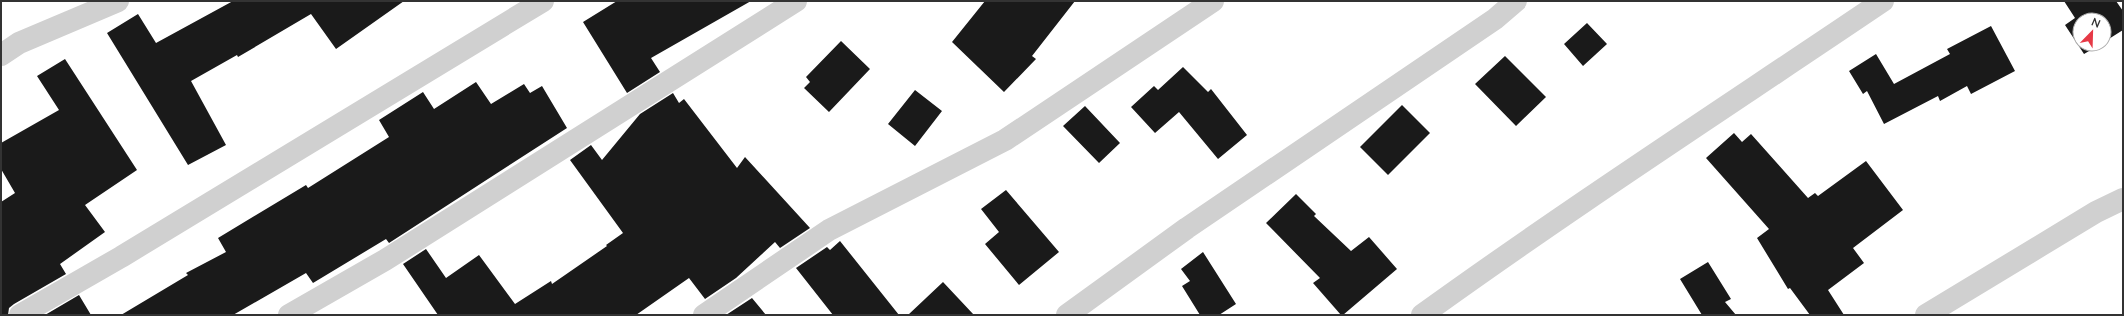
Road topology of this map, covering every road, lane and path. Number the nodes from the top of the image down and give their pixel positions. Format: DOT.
graph roads {
  1 [pos="118,1"];
  2 [pos="543,1"];
  3 [pos="796,1"];
  4 [pos="1214,1"];
  5 [pos="1516,1"];
  6 [pos="1883,1"];
  7 [pos="1,55"];
  8 [pos="2123,199"];
  9 [pos="20,315"];
  10 [pos="289,315"];
  11 [pos="704,315"];
  12 [pos="1066,315"];
  13 [pos="1422,315"];
  14 [pos="1926,315"];
  1 -- 7 [label="street"];
  2 -- 9 [label="street"];
  3 -- 10 [label="street"];
  4 -- 11 [label="street"];
  5 -- 12 [label="street"];
  6 -- 13 [label="street"];
  8 -- 14 [label="street"];
}
